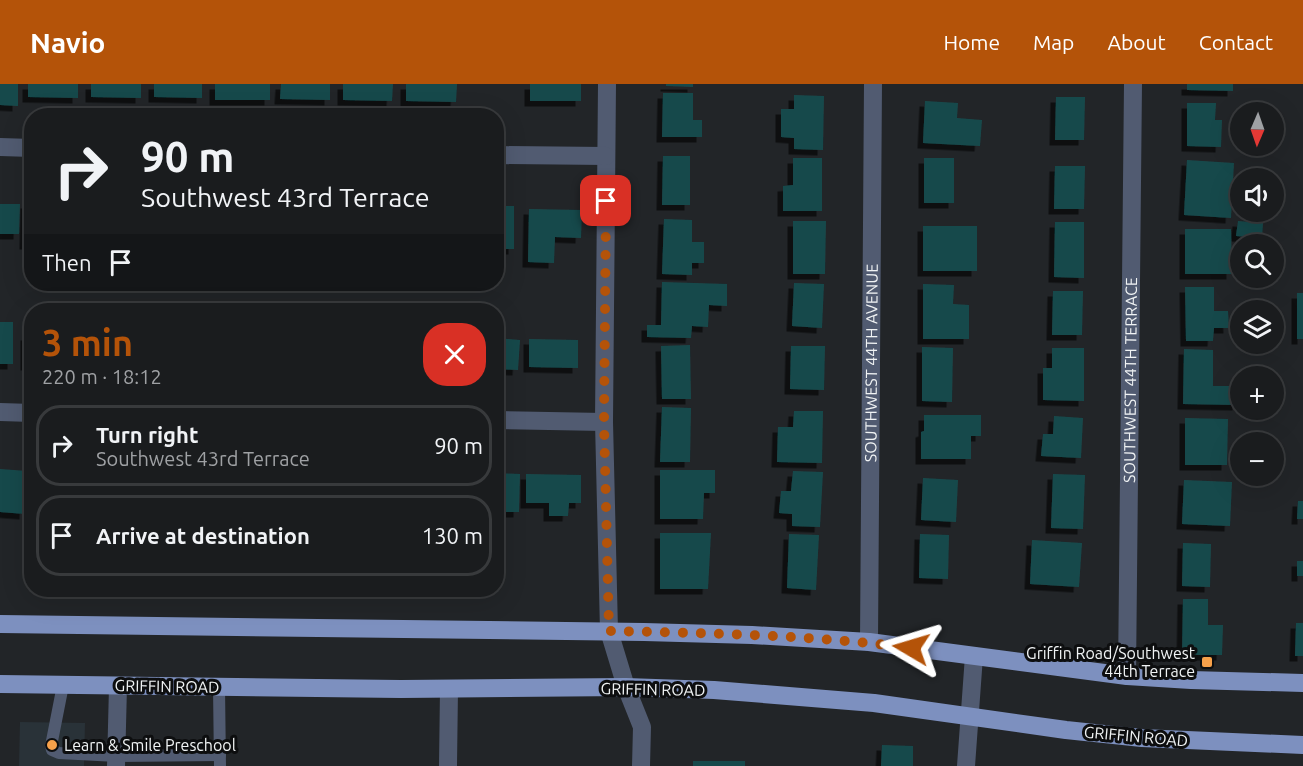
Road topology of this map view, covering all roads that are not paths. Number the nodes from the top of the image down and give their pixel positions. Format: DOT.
graph roads {
  1 [pos="607,84"];
  2 [pos="873,84"];
  3 [pos="1133,84"];
  4 [pos="0,147"];
  5 [pos="24,148"];
  6 [pos="504,154"];
  7 [pos="606,156"];
  8 [pos="0,412"];
  9 [pos="24,413"];
  10 [pos="504,420"];
  11 [pos="604,422"];
  12 [pos="0,624"];
  13 [pos="609,631"];
  14 [pos="869,642"];
  15 [pos="974,656"];
  16 [pos="1127,676"];
  17 [pos="1303,683"];
  18 [pos="0,684"];
  19 [pos="63,685"];
  20 [pos="118,686"];
  21 [pos="219,687"];
  22 [pos="626,687"];
  23 [pos="449,688"];
  24 [pos="970,717"];
  25 [pos="1303,745"];
  26 [pos="116,761"];
  27 [pos="220,761"];
  28 [pos="448,766"];
  29 [pos="641,766"];
  30 [pos="966,766"];
  1 -- 7 [label="street"];
  2 -- 14 [label="street, SOUTHWEST 44TH AVENUE"];
  3 -- 16 [label="street, SOUTHWEST 44TH TERRACE"];
  4 -- 5 [label="street"];
  6 -- 7 [label="street"];
  7 -- 11 [label="street"];
  8 -- 9 [label="street"];
  10 -- 11 [label="street"];
  11 -- 13 [label="street"];
  12 -- 13 [label="main road"];
  13 -- 14 [label="main road"];
  13 -- 22 [label="street"];
  14 -- 15 [label="main road"];
  15 -- 16 [label="main road"];
  15 -- 24 [label="street"];
  16 -- 17 [label="main road"];
  18 -- 19 [label="main road, GRIFFIN ROAD"];
  19 -- 20 [label="main road, GRIFFIN ROAD"];
  19 -- 26 [label="lane"];
  20 -- 21 [label="main road, GRIFFIN ROAD"];
  20 -- 26 [label="street"];
  21 -- 23 [label="main road, GRIFFIN ROAD"];
  21 -- 27 [label="lane"];
  22 -- 23 [label="main road, GRIFFIN ROAD"];
  22 -- 24 [label="main road, GRIFFIN ROAD"];
  22 -- 29 [label="street"];
  23 -- 28 [label="street"];
  24 -- 25 [label="main road, GRIFFIN ROAD"];
  24 -- 30 [label="street"];
  26 -- 27 [label="lane"];
}
